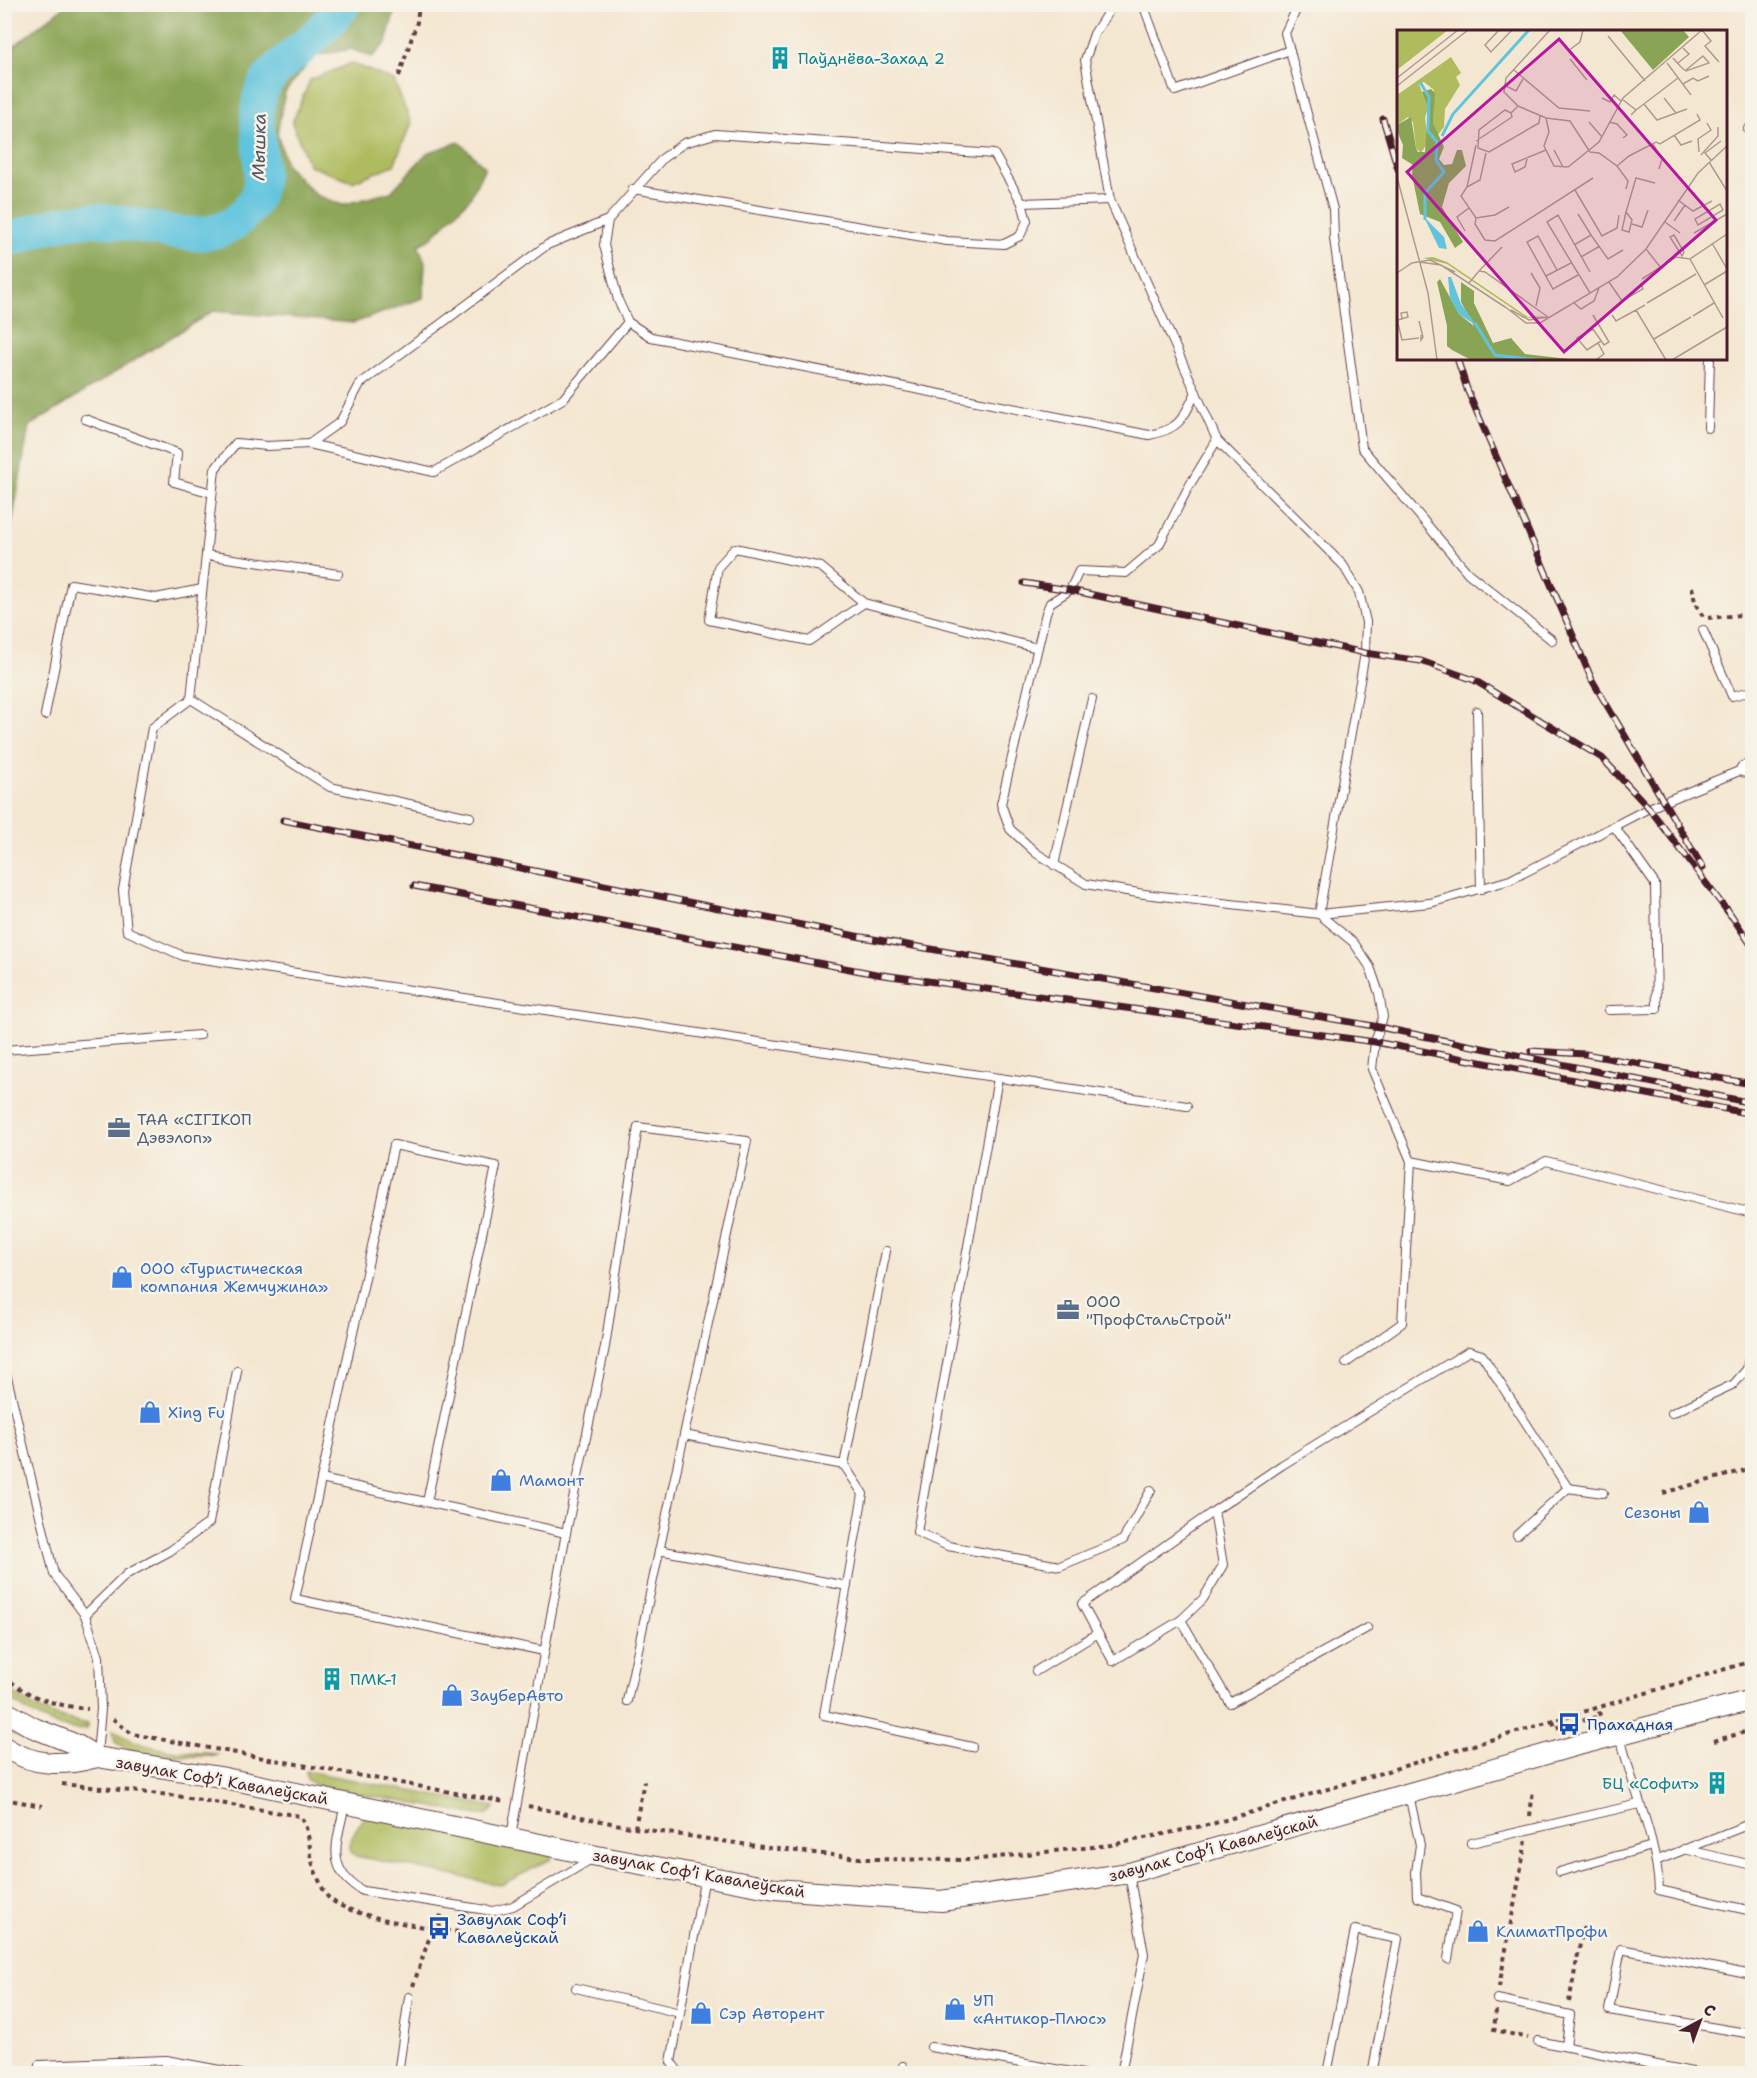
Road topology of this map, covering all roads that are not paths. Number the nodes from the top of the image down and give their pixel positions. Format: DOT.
graph roads {
  1 [pos="1113,4"];
  2 [pos="1143,4"];
  3 [pos="1294,4"];
  4 [pos="1290,50"];
  5 [pos="633,189"];
  6 [pos="1110,200"];
  7 [pos="1022,203"];
  8 [pos="608,220"];
  9 [pos="628,322"];
  10 [pos="1710,360"];
  11 [pos="1196,392"];
  12 [pos="85,419"];
  13 [pos="1708,428"];
  14 [pos="1217,440"];
  15 [pos="309,444"];
  16 [pos="213,493"];
  17 [pos="206,555"];
  18 [pos="338,574"];
  19 [pos="202,589"];
  20 [pos="864,603"];
  21 [pos="1703,630"];
  22 [pos="1552,640"];
  23 [pos="1037,648"];
  24 [pos="1752,691"];
  25 [pos="191,699"];
  26 [pos="1092,699"];
  27 [pos="1477,711"];
  28 [pos="45,715"];
  29 [pos="1748,768"];
  30 [pos="470,817"];
  31 [pos="1614,826"];
  32 [pos="1054,865"];
  33 [pos="1481,889"];
  34 [pos="1319,914"];
  35 [pos="1609,1010"];
  36 [pos="200,1035"];
  37 [pos="4,1050"];
  38 [pos="998,1078"];
  39 [pos="1187,1106"];
  40 [pos="1411,1161"];
  41 [pos="1752,1213"];
  42 [pos="886,1251"];
  43 [pos="1752,1342"];
  44 [pos="1346,1363"];
  45 [pos="4,1365"];
  46 [pos="237,1371"];
  47 [pos="1672,1413"];
  48 [pos="684,1435"];
  49 [pos="844,1465"];
  50 [pos="321,1479"];
  51 [pos="1568,1488"];
  52 [pos="1151,1490"];
  53 [pos="1602,1493"];
  54 [pos="427,1502"];
  55 [pos="1214,1511"];
  56 [pos="566,1533"];
  57 [pos="1517,1535"];
  58 [pos="659,1550"];
  59 [pos="847,1586"];
  60 [pos="85,1615"];
  61 [pos="1181,1620"];
  62 [pos="1367,1628"];
  63 [pos="1098,1634"];
  64 [pos="544,1651"];
  65 [pos="1036,1671"];
  66 [pos="1752,1700"];
  67 [pos="627,1701"];
  68 [pos="4,1711"];
  69 [pos="1620,1735"];
  70 [pos="4,1747"];
  71 [pos="972,1747"];
  72 [pos="97,1757"];
  73 [pos="1409,1795"];
  74 [pos="346,1803"];
  75 [pos="1639,1804"];
  76 [pos="1752,1823"];
  77 [pos="510,1837"];
  78 [pos="1471,1843"];
  79 [pos="1652,1846"];
  80 [pos="1684,1849"];
  81 [pos="597,1856"];
  82 [pos="1658,1860"];
  83 [pos="1752,1865"];
  84 [pos="1559,1872"];
  85 [pos="1129,1873"];
  86 [pos="705,1875"];
  87 [pos="1752,1911"];
  88 [pos="1448,1959"];
  89 [pos="1752,1975"];
  90 [pos="576,1988"];
  91 [pos="409,1997"];
  92 [pos="1497,1999"];
  93 [pos="680,2013"];
  94 [pos="1752,2034"];
  95 [pos="1538,2041"];
  96 [pos="1566,2046"];
  97 [pos="931,2047"];
  98 [pos="166,2060"];
  99 [pos="39,2065"];
  100 [pos="166,2073"];
  101 [pos="241,2073"];
  102 [pos="398,2073"];
  103 [pos="680,2073"];
  104 [pos="1083,2073"];
  105 [pos="1121,2073"];
  106 [pos="1327,2073"];
  107 [pos="1372,2073"];
  108 [pos="1702,2073"];
  1 -- 6 [label="lane"];
  2 -- 4 [label="lane"];
  3 -- 4 [label="lane"];
  4 -- 22 [label="lane"];
  5 -- 7 [label="lane"];
  5 -- 7 [label="lane"];
  5 -- 8 [label="lane"];
  6 -- 7 [label="lane"];
  6 -- 11 [label="lane"];
  8 -- 9 [label="lane"];
  8 -- 15 [label="lane"];
  9 -- 11 [label="lane"];
  9 -- 15 [label="lane"];
  10 -- 13 [label="lane"];
  11 -- 14 [label="lane"];
  12 -- 16 [label="lane"];
  14 -- 23 [label="lane"];
  14 -- 34 [label="lane"];
  15 -- 16 [label="lane"];
  16 -- 17 [label="lane"];
  17 -- 18 [label="lane"];
  17 -- 19 [label="lane"];
  19 -- 25 [label="lane"];
  19 -- 28 [label="lane"];
  20 -- 20 [label="lane"];
  20 -- 23 [label="lane"];
  21 -- 24 [label="lane"];
  23 -- 32 [label="lane"];
  25 -- 30 [label="lane"];
  25 -- 38 [label="lane"];
  26 -- 32 [label="lane"];
  27 -- 33 [label="lane"];
  29 -- 31 [label="lane"];
  31 -- 33 [label="lane"];
  31 -- 35 [label="lane"];
  32 -- 34 [label="lane"];
  33 -- 34 [label="lane"];
  34 -- 40 [label="lane"];
  36 -- 37 [label="lane"];
  38 -- 39 [label="lane"];
  38 -- 52 [label="lane"];
  40 -- 41 [label="lane"];
  40 -- 44 [label="lane"];
  42 -- 49 [label="lane"];
  43 -- 47 [label="lane"];
  45 -- 60 [label="lane"];
  46 -- 60 [label="lane"];
  48 -- 49 [label="lane"];
  48 -- 56 [label="lane"];
  48 -- 58 [label="lane"];
  49 -- 59 [label="lane"];
  50 -- 54 [label="lane"];
  50 -- 54 [label="lane"];
  50 -- 64 [label="lane"];
  51 -- 53 [label="lane"];
  51 -- 55 [label="lane"];
  51 -- 57 [label="lane"];
  54 -- 56 [label="lane"];
  55 -- 61 [label="lane"];
  55 -- 63 [label="lane"];
  56 -- 64 [label="lane"];
  58 -- 59 [label="lane"];
  58 -- 67 [label="lane"];
  59 -- 71 [label="lane"];
  60 -- 72 [label="lane"];
  61 -- 62 [label="lane"];
  61 -- 63 [label="lane"];
  63 -- 65 [label="lane"];
  64 -- 77 [label="lane"];
  66 -- 69 [label="street, завулак Софʼі Кавалеўскай"];
  68 -- 72 [label="street, завулак Софʼі Кавалеўскай"];
  69 -- 73 [label="street, завулак Софʼі Кавалеўскай"];
  69 -- 75 [label="lane"];
  70 -- 72 [label="street, завулак Софʼі Кавалеўскай"];
  72 -- 74 [label="street, завулак Софʼі Кавалеўскай"];
  73 -- 85 [label="street, завулак Софʼі Кавалеўскай"];
  73 -- 88 [label="lane"];
  74 -- 77 [label="street, завулак Софʼі Кавалеўскай"];
  74 -- 81 [label="lane"];
  75 -- 78 [label="lane"];
  75 -- 79 [label="lane"];
  76 -- 80 [label="lane"];
  77 -- 81 [label="street, завулак Софʼі Кавалеўскай"];
  79 -- 82 [label="lane"];
  79 -- 84 [label="lane"];
  80 -- 82 [label="lane"];
  80 -- 83 [label="lane"];
  81 -- 86 [label="street, завулак Софʼі Кавалеўскай"];
  82 -- 87 [label="lane"];
  85 -- 86 [label="street, завулак Софʼі Кавалеўскай"];
  85 -- 105 [label="lane"];
  86 -- 93 [label="lane"];
  89 -- 94 [label="lane"];
  90 -- 93 [label="lane"];
  91 -- 102 [label="lane"];
  92 -- 96 [label="lane"];
  93 -- 103 [label="lane"];
  95 -- 96 [label="lane"];
  96 -- 108 [label="lane"];
  97 -- 104 [label="lane"];
  98 -- 99 [label="lane"];
  98 -- 100 [label="lane"];
  98 -- 101 [label="lane"];
  106 -- 107 [label="lane"];
}
